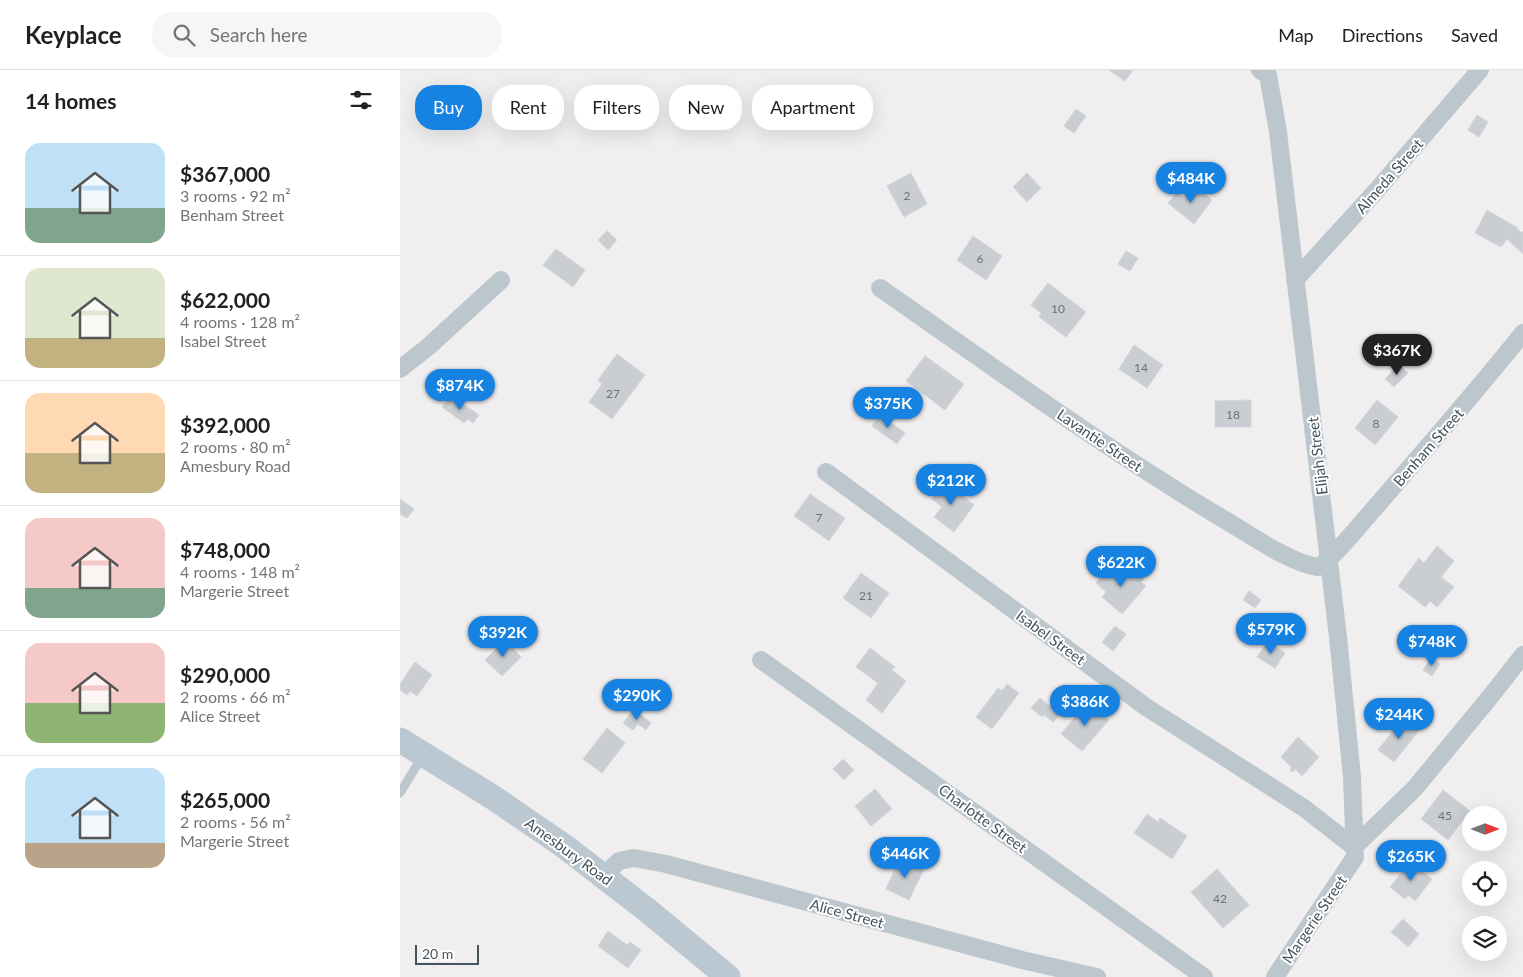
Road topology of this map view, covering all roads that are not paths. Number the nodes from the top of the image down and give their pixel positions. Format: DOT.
graph roads {
  1 [pos="1261,70"];
  2 [pos="1480,70"];
  3 [pos="501,280"];
  4 [pos="1296,280"];
  5 [pos="880,288"];
  6 [pos="1523,333"];
  7 [pos="400,368"];
  8 [pos="826,472"];
  9 [pos="1329,558"];
  10 [pos="1523,655"];
  11 [pos="761,660"];
  12 [pos="400,740"];
  13 [pos="424,755"];
  14 [pos="400,793"];
  15 [pos="1354,847"];
  16 [pos="602,876"];
  17 [pos="728,977"];
  18 [pos="1097,977"];
  19 [pos="1204,977"];
  20 [pos="1275,977"];
  1 -- 4 [label="street, Elijah Street"];
  2 -- 4 [label="street, Almeda Street"];
  3 -- 7 [label="street"];
  4 -- 9 [label="street, Elijah Street"];
  5 -- 9 [label="street, Lavantie Street"];
  6 -- 9 [label="street, Benham Street"];
  8 -- 15 [label="street, Isabel Street"];
  9 -- 15 [label="street, Elijah Street"];
  10 -- 15 [label="street, Margerie Street"];
  11 -- 19 [label="street, Charlotte Street"];
  12 -- 13 [label="main road, Amesbury Road"];
  13 -- 14 [label="lane"];
  13 -- 16 [label="main road, Amesbury Road"];
  15 -- 20 [label="street, Margerie Street"];
  16 -- 17 [label="main road, Amesbury Road"];
  16 -- 18 [label="street, Alice Street"];
}
